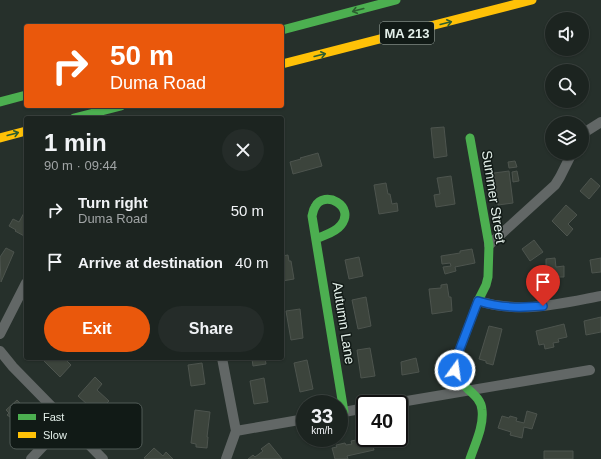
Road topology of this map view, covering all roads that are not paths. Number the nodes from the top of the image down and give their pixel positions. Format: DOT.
graph roads {
  1 [pos="396,0"];
  2 [pos="532,0"];
  3 [pos="284,29"];
  4 [pos="284,63"];
  5 [pos="24,96"];
  6 [pos="0,102"];
  7 [pos="114,108"];
  8 [pos="82,116"];
  9 [pos="601,122"];
  10 [pos="589,130"];
  11 [pos="24,132"];
  12 [pos="0,138"];
  13 [pos="470,138"];
  14 [pos="568,160"];
  15 [pos="316,239"];
  16 [pos="489,245"];
  17 [pos="24,287"];
  18 [pos="601,296"];
  19 [pos="478,301"];
  20 [pos="0,334"];
  21 [pos="0,351"];
  22 [pos="222,360"];
  23 [pos="590,370"];
  24 [pos="470,389"];
  25 [pos="339,395"];
  26 [pos="408,400"];
  27 [pos="48,403"];
  28 [pos="296,421"];
  29 [pos="236,431"];
  30 [pos="40,449"];
  31 [pos="93,449"];
  32 [pos="31,459"];
  33 [pos="103,459"];
  34 [pos="226,459"];
  35 [pos="470,459"];
  1 -- 3 [label="main road, MA 213, one-way"];
  4 -- 2 [label="main road, MA 213, one-way"];
  5 -- 6 [label="main road"];
  7 -- 8 [label="main road"];
  9 -- 10 [label="street"];
  12 -- 11 [label="main road, one-way"];
  13 -- 16 [label="main road, Summer Street"];
  14 -- 16 [label="street"];
  15 -- 15 [label="main road, Autumn Lane"];
  15 -- 25 [label="main road, Autumn Lane"];
  16 -- 19 [label="main road, Summer Street"];
  17 -- 20 [label="street"];
  18 -- 19 [label="street"];
  19 -- 24 [label="main road, Summer Street"];
  21 -- 27 [label="street"];
  22 -- 29 [label="street"];
  23 -- 24 [label="street"];
  24 -- 26 [label="street"];
  24 -- 35 [label="main road, Summer Street"];
  28 -- 29 [label="street"];
  29 -- 34 [label="street"];
  30 -- 32 [label="street"];
  31 -- 33 [label="street"];
}
